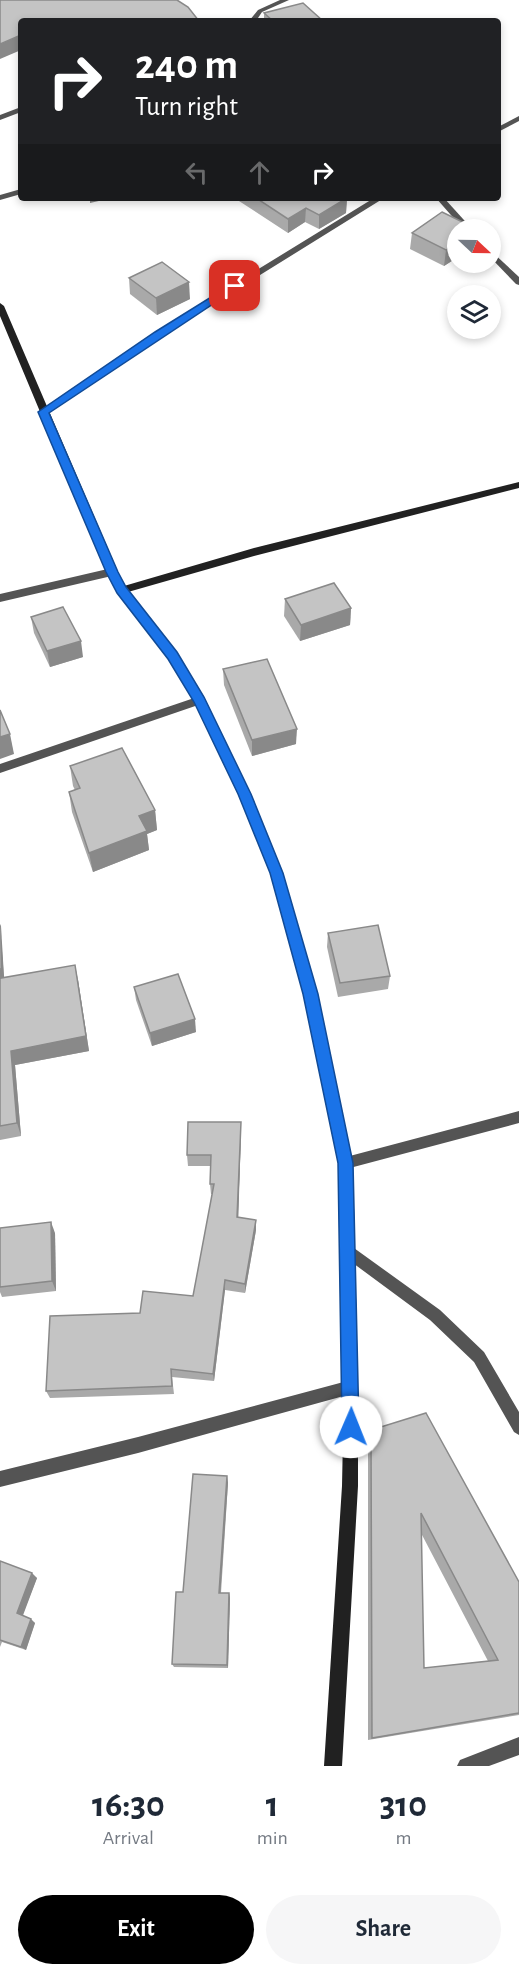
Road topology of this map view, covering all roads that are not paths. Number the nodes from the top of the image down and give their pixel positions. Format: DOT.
graph roads {
  1 [pos="286,0"];
  2 [pos="254,18"];
  3 [pos="18,110"];
  4 [pos="0,118"];
  5 [pos="519,118"];
  6 [pos="501,128"];
  7 [pos="18,192"];
  8 [pos="0,198"];
  9 [pos="375,201"];
  10 [pos="443,201"];
  11 [pos="460,219"];
  12 [pos="501,263"];
  13 [pos="519,282"];
  14 [pos="0,306"];
  15 [pos="43,412"];
  16 [pos="519,485"];
  17 [pos="112,572"];
  18 [pos="121,590"];
  19 [pos="0,598"];
  20 [pos="200,700"];
  21 [pos="0,769"];
  22 [pos="519,1117"];
  23 [pos="346,1163"];
  24 [pos="346,1250"];
  25 [pos="351,1387"];
  26 [pos="519,1427"];
  27 [pos="0,1479"];
  28 [pos="519,1746"];
  29 [pos="333,1766"];
  30 [pos="466,1766"];
  1 -- 2 [label="street"];
  3 -- 4 [label="street"];
  5 -- 6 [label="street"];
  7 -- 8 [label="street"];
  9 -- 15 [label="street"];
  10 -- 11 [label="street"];
  12 -- 13 [label="street"];
  14 -- 15 [label="street"];
  15 -- 17 [label="street"];
  16 -- 18 [label="street"];
  17 -- 18 [label="street"];
  17 -- 19 [label="street"];
  18 -- 20 [label="street"];
  20 -- 21 [label="street"];
  20 -- 23 [label="street"];
  22 -- 23 [label="street"];
  23 -- 24 [label="street"];
  24 -- 25 [label="street"];
  24 -- 26 [label="street"];
  25 -- 27 [label="street"];
  25 -- 29 [label="street"];
  28 -- 30 [label="street"];
}
